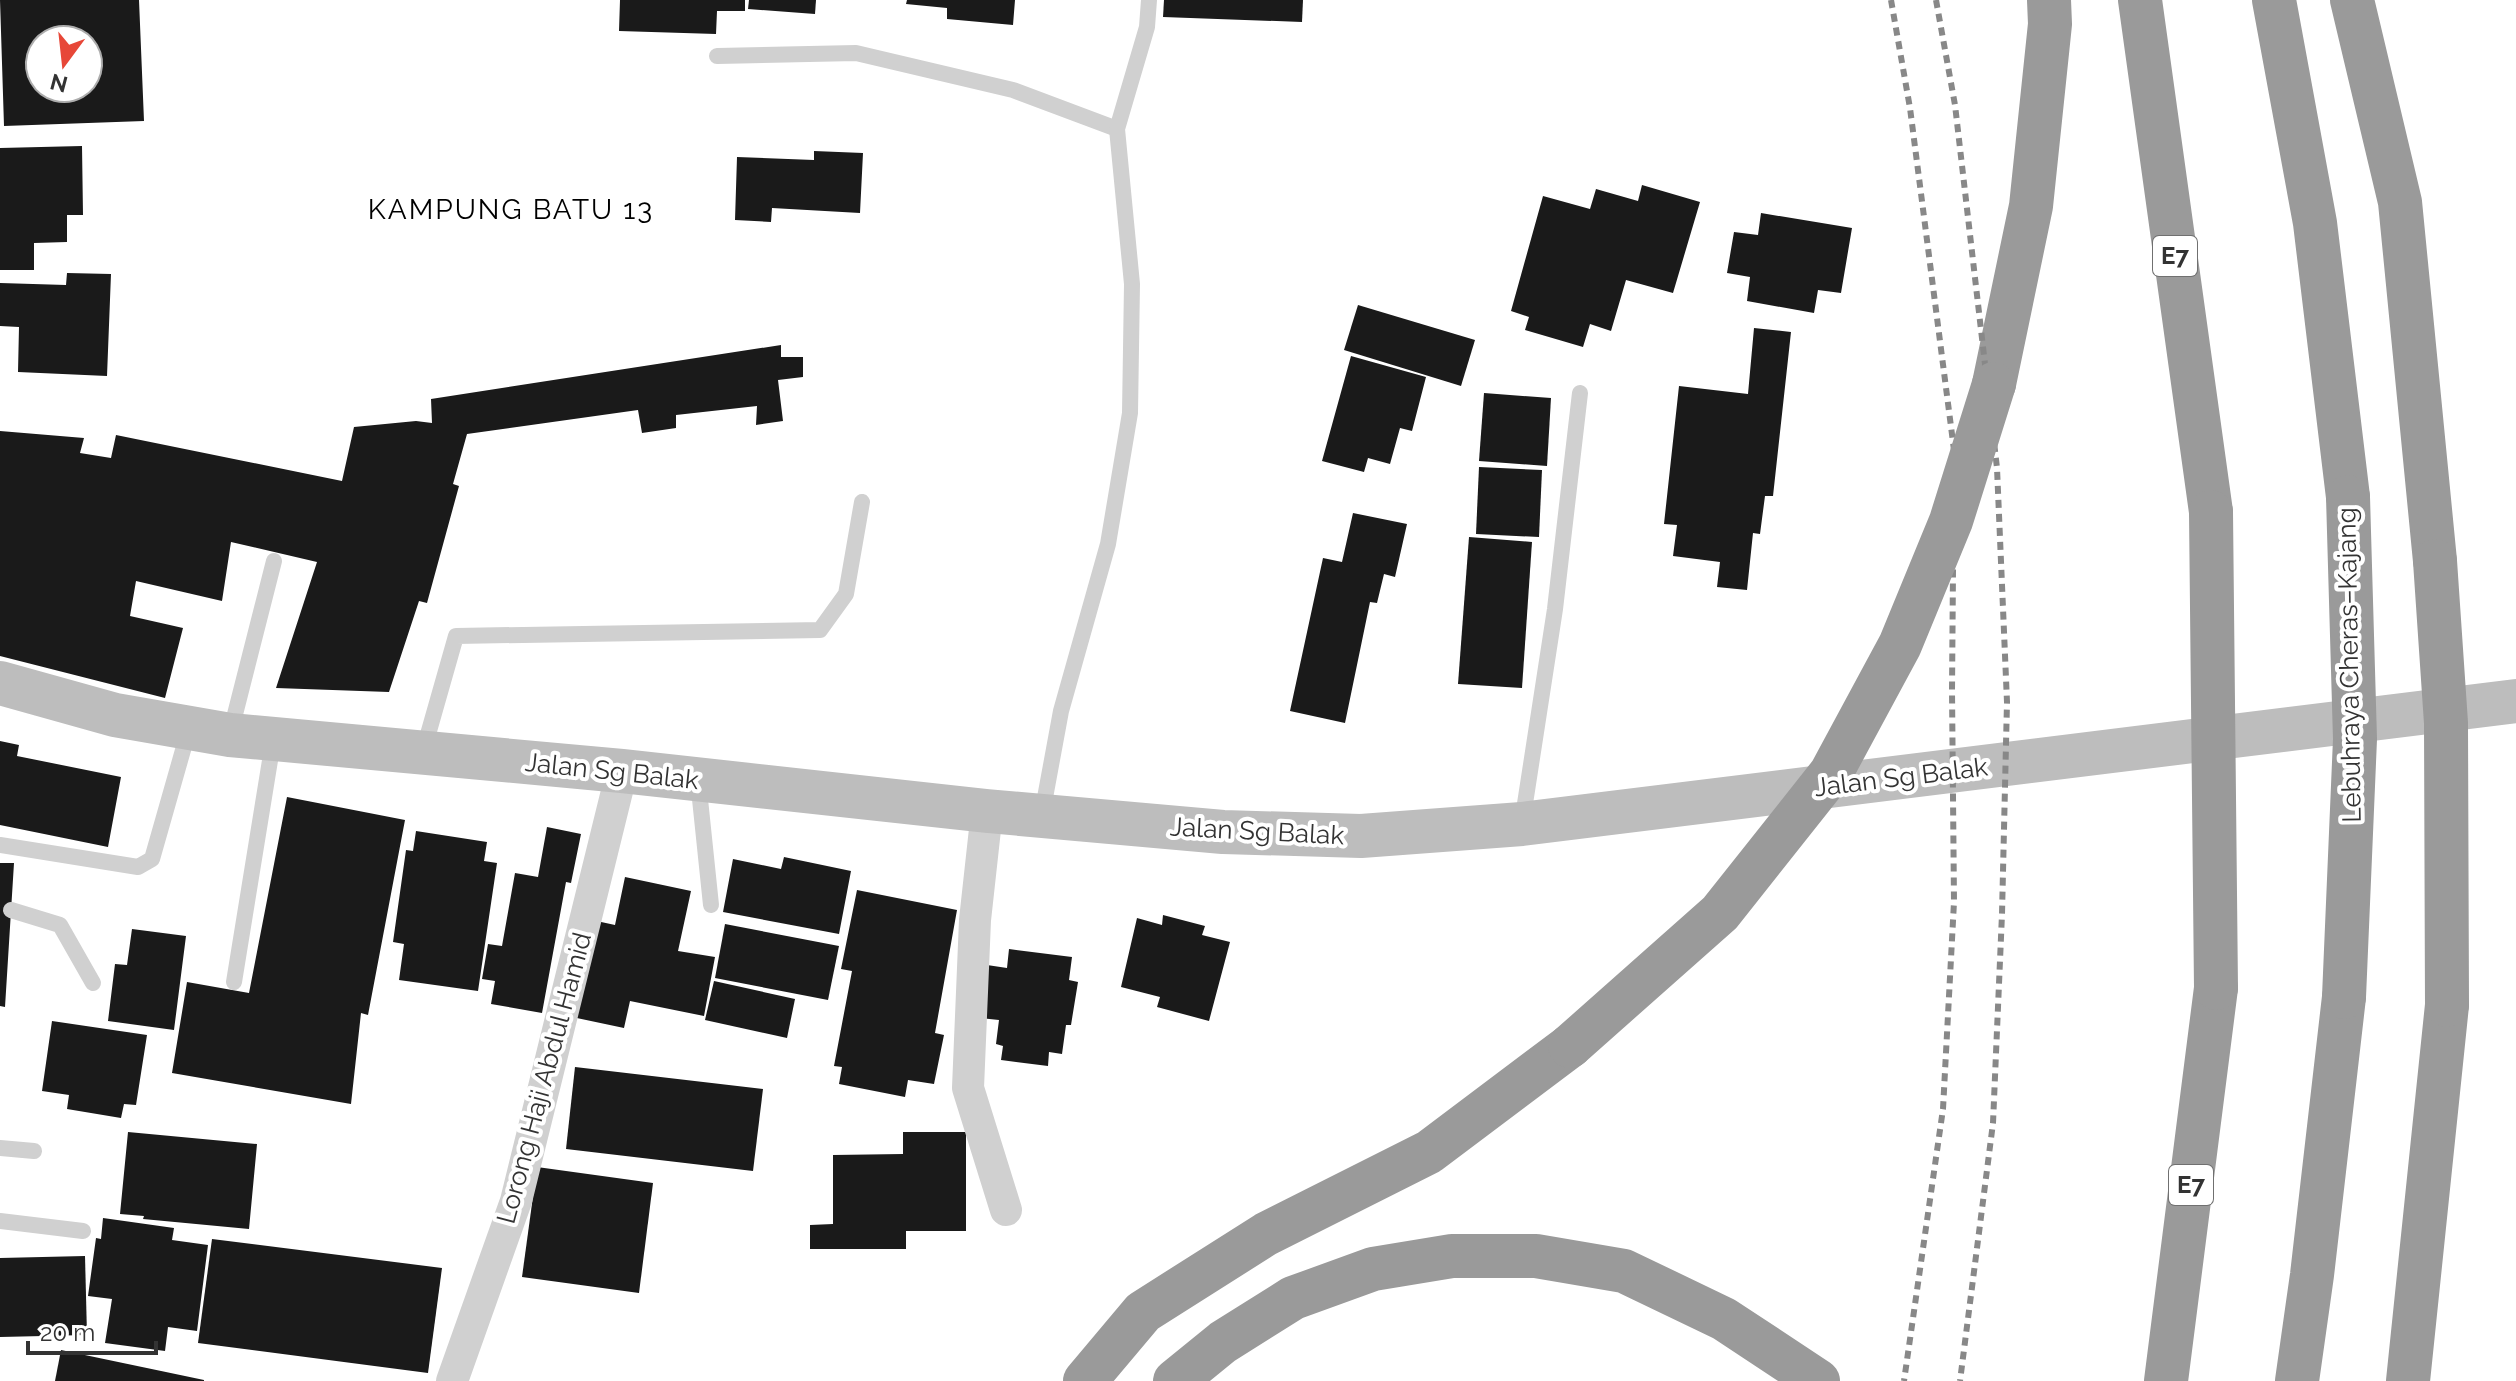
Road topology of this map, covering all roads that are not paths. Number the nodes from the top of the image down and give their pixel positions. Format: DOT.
graph roads {
  1 [pos="1149,0"];
  2 [pos="2049,0"];
  3 [pos="2140,0"];
  4 [pos="2274,0"];
  5 [pos="2352,0"];
  6 [pos="717,56"];
  7 [pos="1117,129"];
  8 [pos="1580,393"];
  9 [pos="862,502"];
  10 [pos="274,561"];
  11 [pos="0,683"];
  12 [pos="2516,701"];
  13 [pos="210,732"];
  14 [pos="274,739"];
  15 [pos="422,753"];
  16 [pos="622,771"];
  17 [pos="698,780"];
  18 [pos="987,811"];
  19 [pos="1042,815"];
  20 [pos="1522,824"];
  21 [pos="0,845"];
  22 [pos="711,905"];
  23 [pos="11,910"];
  24 [pos="234,982"];
  25 [pos="93,983"];
  26 [pos="0,1148"];
  27 [pos="34,1151"];
  28 [pos="1006,1210"];
  29 [pos="0,1221"];
  30 [pos="83,1231"];
  31 [pos="452,1381"];
  32 [pos="1085,1381"];
  33 [pos="1175,1381"];
  34 [pos="1818,1381"];
  35 [pos="2166,1381"];
  36 [pos="2297,1381"];
  37 [pos="2408,1381"];
  1 -- 7 [label="lane"];
  2 -- 32 [label="highway, bridge"];
  3 -- 35 [label="highway, E7, bridge"];
  4 -- 36 [label="highway, Lebuhraya Cheras–Kajang, bridge"];
  5 -- 37 [label="highway, bridge"];
  6 -- 7 [label="lane"];
  7 -- 19 [label="lane"];
  8 -- 20 [label="lane"];
  9 -- 15 [label="lane"];
  10 -- 13 [label="lane"];
  11 -- 13 [label="street, Jalan Sg Balak"];
  12 -- 20 [label="street, Jalan Sg Balak"];
  13 -- 14 [label="street, Jalan Sg Balak"];
  13 -- 21 [label="lane"];
  14 -- 15 [label="street, Jalan Sg Balak"];
  14 -- 24 [label="lane"];
  15 -- 16 [label="street, Jalan Sg Balak"];
  16 -- 17 [label="street, Jalan Sg Balak"];
  16 -- 31 [label="street, Lorong Haji Abdul Hamid"];
  17 -- 18 [label="street, Jalan Sg Balak"];
  17 -- 22 [label="lane"];
  18 -- 19 [label="street, Jalan Sg Balak"];
  18 -- 28 [label="street"];
  19 -- 20 [label="street, Jalan Sg Balak"];
  23 -- 25 [label="lane"];
  26 -- 27 [label="lane"];
  29 -- 30 [label="lane"];
  33 -- 34 [label="highway"];
}
